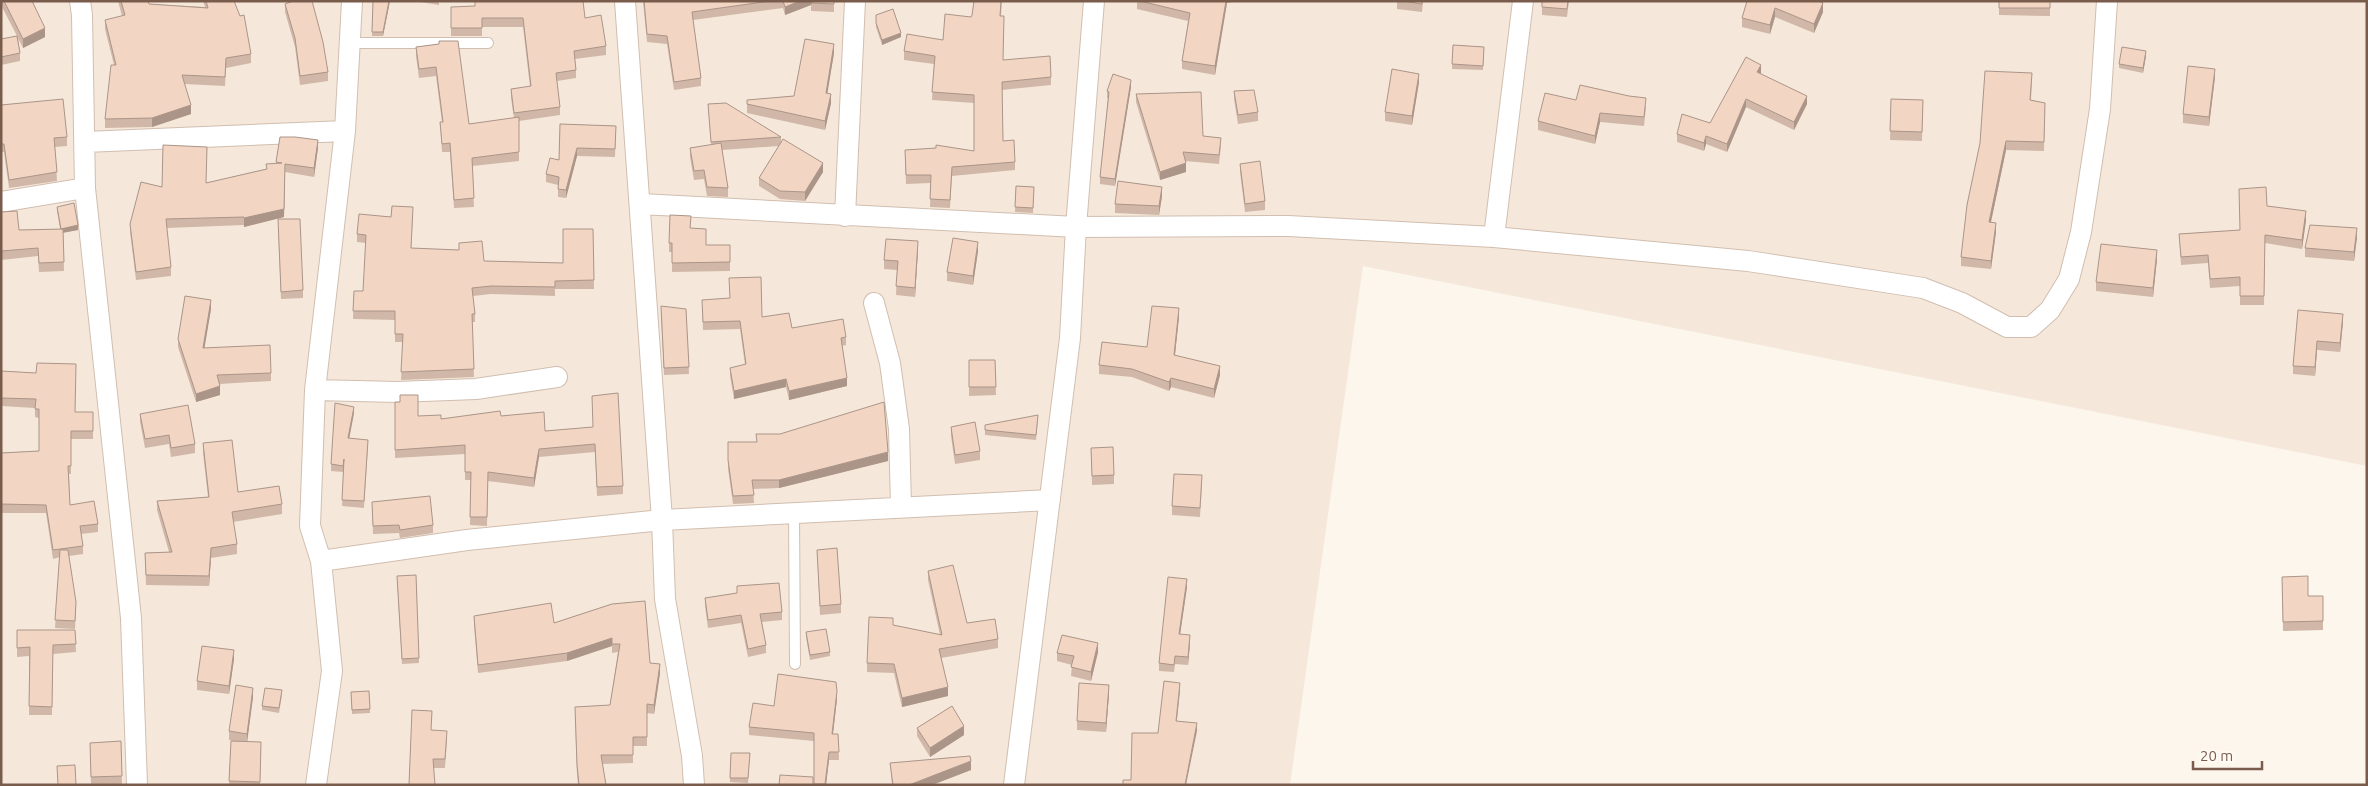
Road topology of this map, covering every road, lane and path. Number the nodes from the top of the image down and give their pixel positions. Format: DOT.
graph roads {
  1 [pos="80,1"];
  2 [pos="352,1"];
  3 [pos="625,1"];
  4 [pos="854,1"];
  5 [pos="1094,1"];
  6 [pos="1523,1"];
  7 [pos="2107,1"];
  8 [pos="348,43"];
  9 [pos="488,43"];
  10 [pos="345,131"];
  11 [pos="85,142"];
  12 [pos="85,188"];
  13 [pos="1,202"];
  14 [pos="641,204"];
  15 [pos="845,216"];
  16 [pos="1076,227"];
  17 [pos="1494,237"];
  18 [pos="874,303"];
  19 [pos="557,377"];
  20 [pos="315,390"];
  21 [pos="1050,500"];
  22 [pos="901,506"];
  23 [pos="794,512"];
  24 [pos="662,520"];
  25 [pos="321,561"];
  26 [pos="795,664"];
  27 [pos="137,785"];
  28 [pos="316,785"];
  29 [pos="694,785"];
  30 [pos="1014,785"];
  1 -- 11 [label="street"];
  2 -- 8 [label="street"];
  3 -- 14 [label="street"];
  4 -- 15 [label="street"];
  5 -- 16 [label="street"];
  6 -- 17 [label="street"];
  7 -- 17 [label="street"];
  8 -- 9 [label="lane"];
  8 -- 10 [label="street"];
  10 -- 11 [label="street"];
  10 -- 20 [label="street"];
  11 -- 12 [label="street"];
  12 -- 13 [label="street"];
  12 -- 27 [label="street"];
  14 -- 15 [label="street"];
  14 -- 24 [label="street"];
  15 -- 16 [label="street"];
  16 -- 17 [label="street"];
  16 -- 21 [label="street"];
  18 -- 22 [label="street"];
  19 -- 20 [label="street"];
  20 -- 25 [label="street"];
  21 -- 22 [label="street"];
  21 -- 30 [label="street"];
  22 -- 23 [label="street"];
  23 -- 24 [label="street"];
  23 -- 26 [label="lane"];
  24 -- 25 [label="street"];
  24 -- 29 [label="street"];
  25 -- 28 [label="street"];
}
